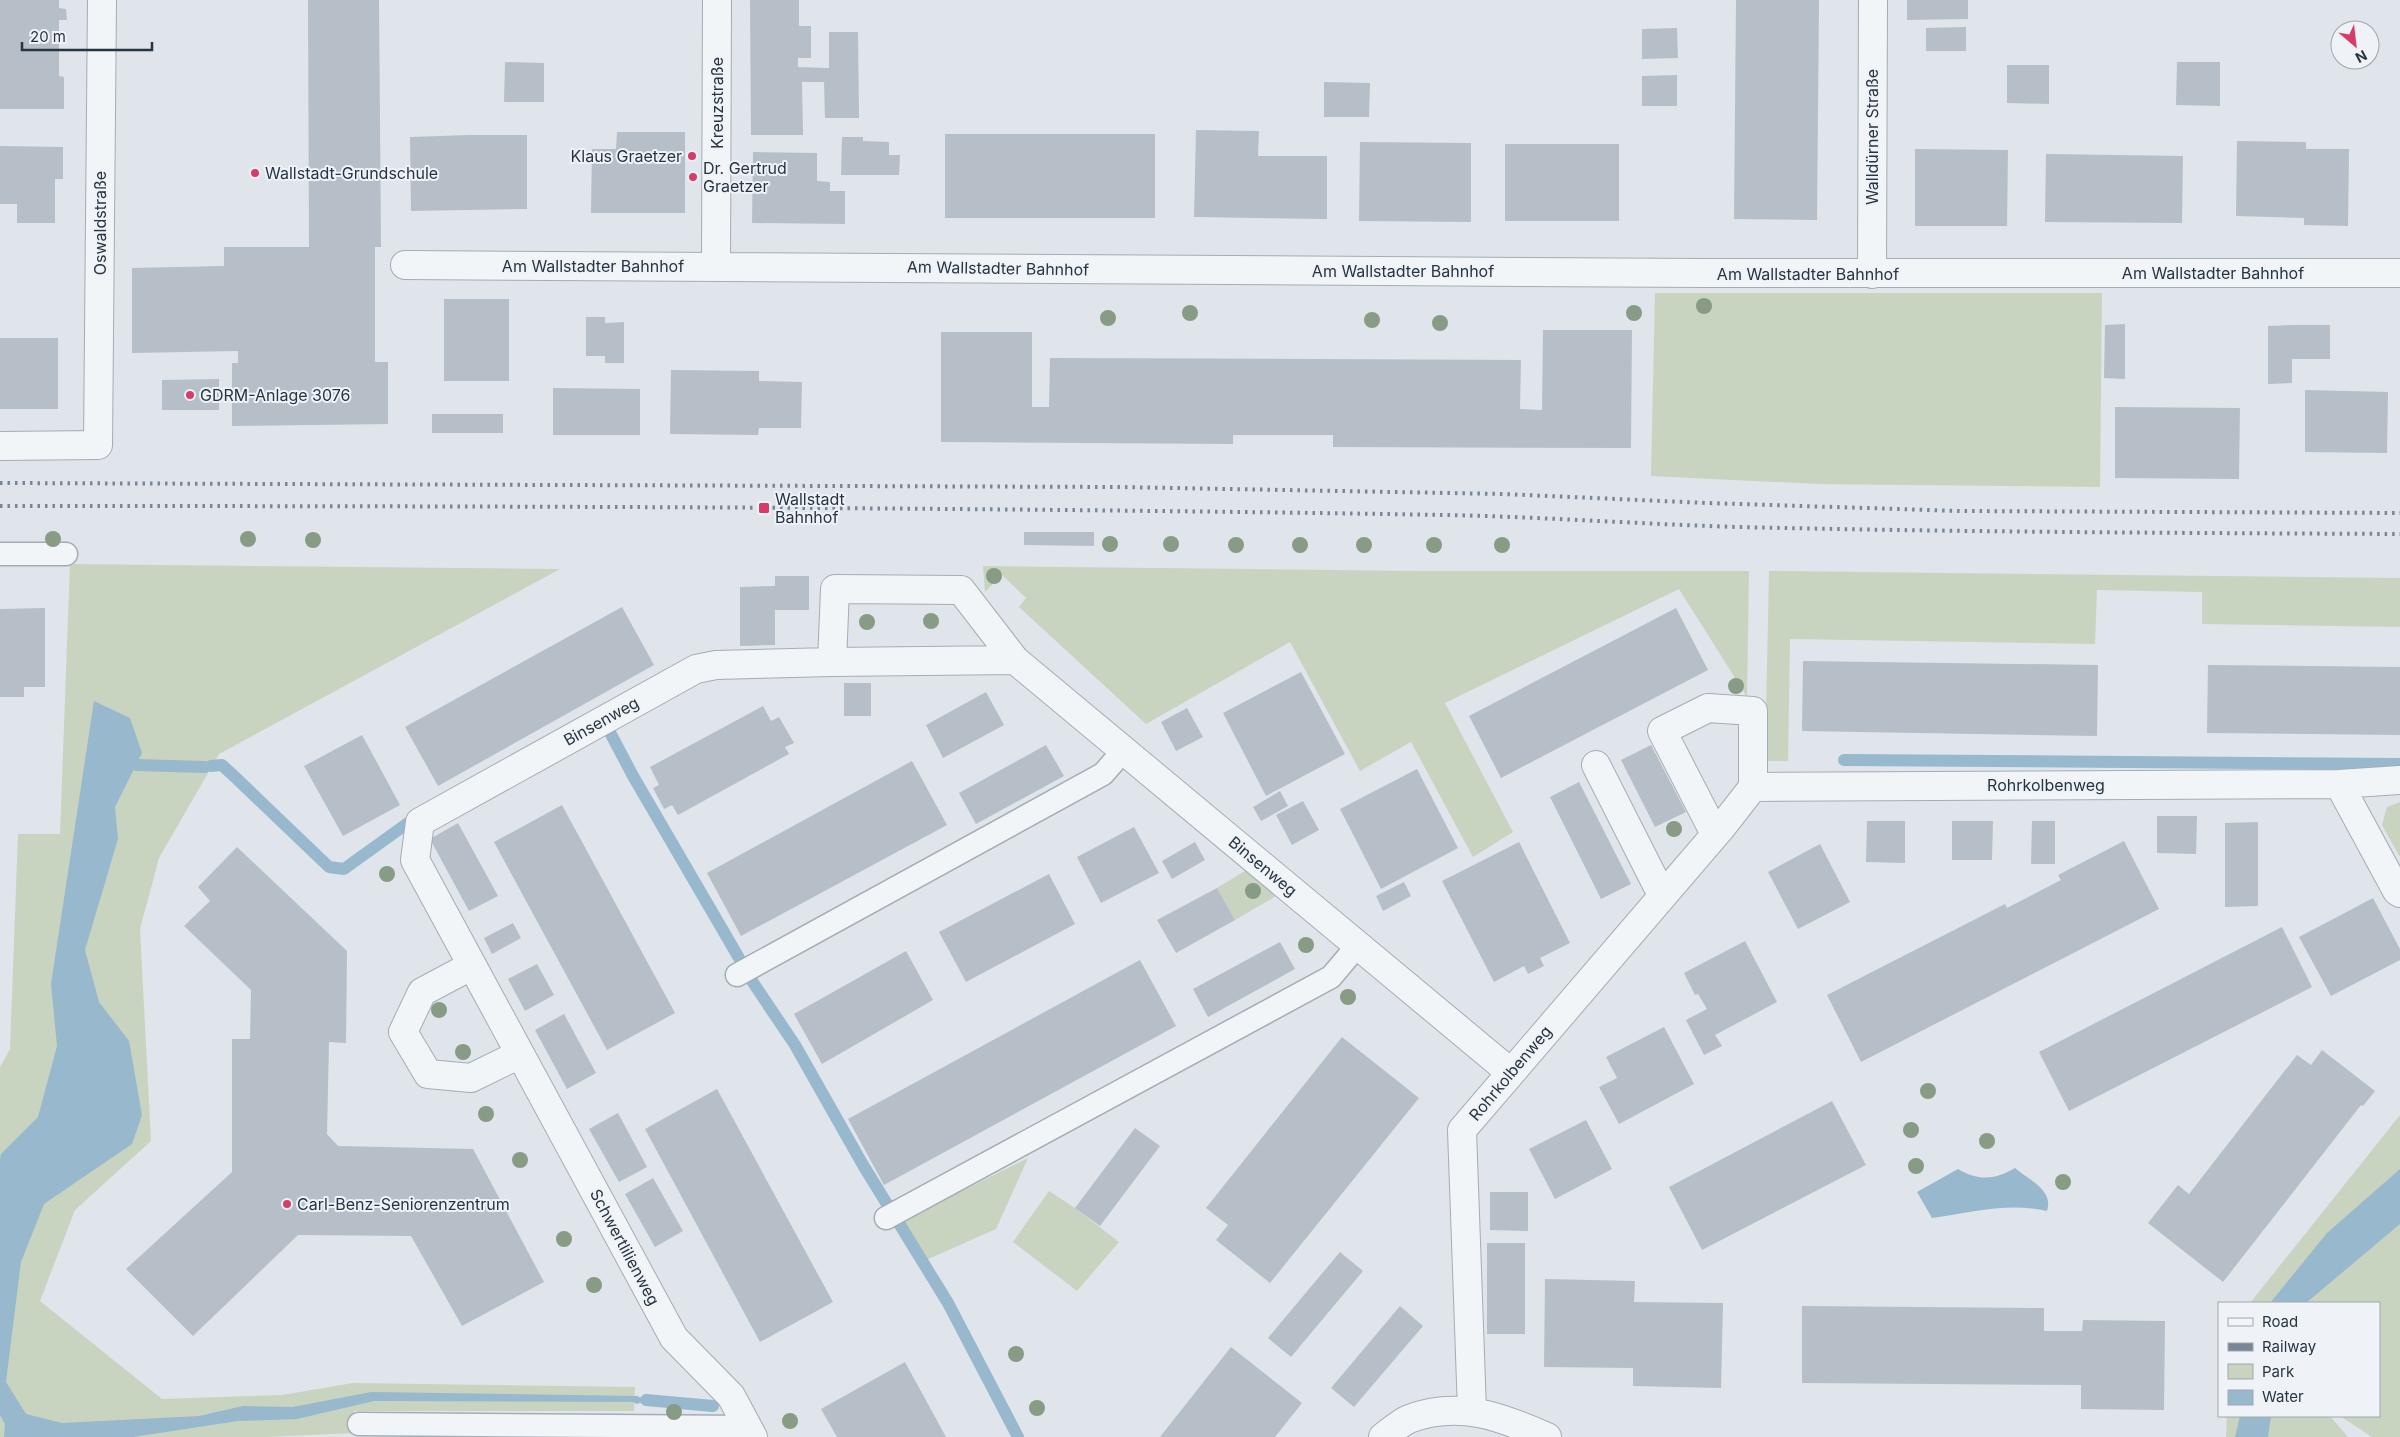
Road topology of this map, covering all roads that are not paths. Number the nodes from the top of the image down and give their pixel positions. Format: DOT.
graph roads {
  1 [pos="102,0"];
  2 [pos="717,0"];
  3 [pos="1873,0"];
  4 [pos="406,265"];
  5 [pos="716,266"];
  6 [pos="2400,273"];
  7 [pos="1872,274"];
  8 [pos="0,446"];
  9 [pos="0,554"];
  10 [pos="66,554"];
  11 [pos="1015,660"];
  12 [pos="832,662"];
  13 [pos="1124,750"];
  14 [pos="1596,765"];
  15 [pos="2400,780"];
  16 [pos="2340,784"];
  17 [pos="1753,787"];
  18 [pos="1715,834"];
  19 [pos="415,860"];
  20 [pos="2400,893"];
  21 [pos="1662,895"];
  22 [pos="1358,945"];
  23 [pos="471,966"];
  24 [pos="737,974"];
  25 [pos="520,1054"];
  26 [pos="1510,1072"];
  27 [pos="886,1218"];
  28 [pos="1472,1410"];
  29 [pos="359,1424"];
  30 [pos="750,1432"];
  31 [pos="1383,1437"];
  32 [pos="1548,1437"];
  1 -- 8 [label="street, Oswaldstraße"];
  2 -- 5 [label="street, Kreuzstraße"];
  3 -- 7 [label="street, Walldürner Straße"];
  4 -- 5 [label="street, Am Wallstadter Bahnhof"];
  5 -- 7 [label="street, Am Wallstadter Bahnhof"];
  6 -- 7 [label="street, Am Wallstadter Bahnhof"];
  9 -- 10 [label="lane"];
  11 -- 12 [label="street, Binsenweg"];
  11 -- 12 [label="street, Binsenweg"];
  11 -- 13 [label="street, Binsenweg"];
  12 -- 19 [label="street, Binsenweg"];
  13 -- 22 [label="street, Binsenweg"];
  13 -- 24 [label="lane"];
  14 -- 21 [label="street"];
  15 -- 16 [label="street, Rohrkolbenweg"];
  16 -- 17 [label="street, Rohrkolbenweg"];
  16 -- 20 [label="street"];
  17 -- 18 [label="street, Rohrkolbenweg"];
  17 -- 18 [label="street"];
  18 -- 21 [label="street, Rohrkolbenweg"];
  19 -- 23 [label="street, Schwertlilienweg"];
  21 -- 26 [label="street, Rohrkolbenweg"];
  22 -- 26 [label="street, Binsenweg"];
  22 -- 27 [label="lane"];
  23 -- 25 [label="street, Schwertlilienweg"];
  23 -- 25 [label="street"];
  25 -- 30 [label="street, Schwertlilienweg"];
  26 -- 28 [label="street, Rohrkolbenweg"];
  28 -- 31 [label="street"];
  28 -- 32 [label="street"];
  29 -- 30 [label="lane, Schwertlilienweg"];
}
